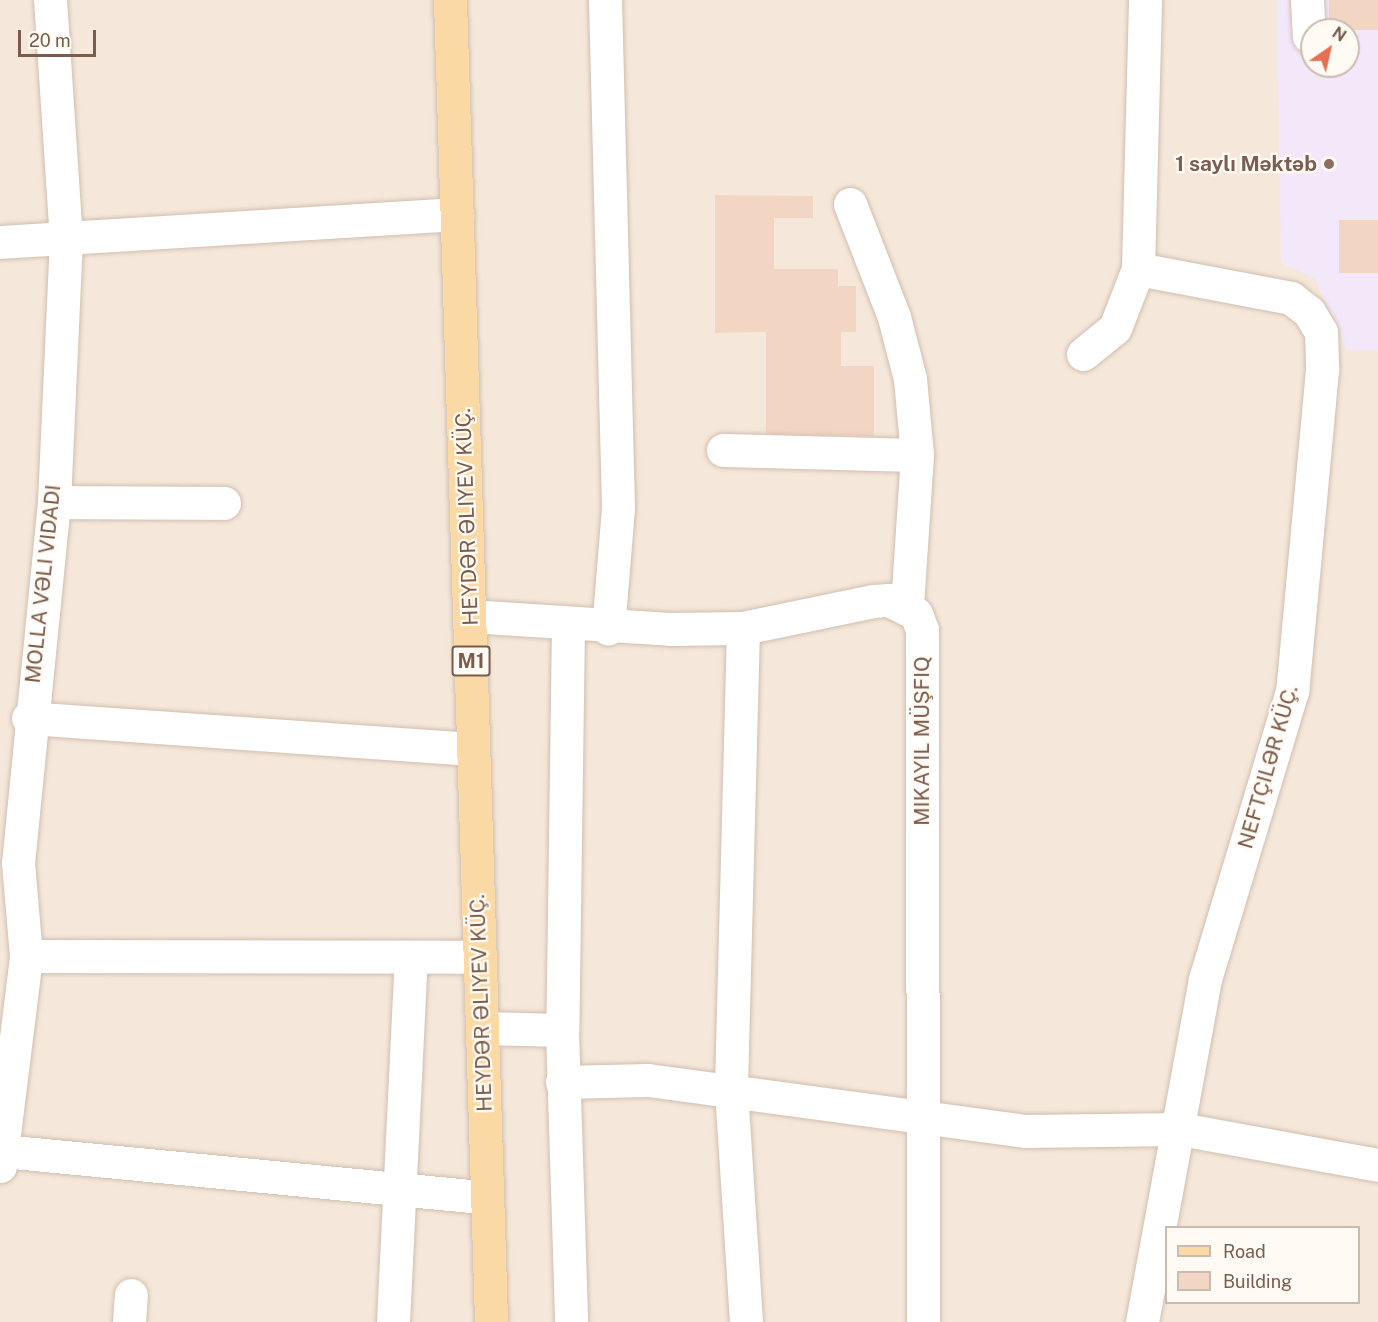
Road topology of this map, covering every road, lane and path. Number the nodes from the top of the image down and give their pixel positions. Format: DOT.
graph roads {
  1 [pos="50,0"];
  2 [pos="450,0"];
  3 [pos="605,0"];
  4 [pos="1145,0"];
  5 [pos="1307,0"];
  6 [pos="1308,18"];
  7 [pos="850,204"];
  8 [pos="457,214"];
  9 [pos="66,240"];
  10 [pos="0,242"];
  11 [pos="1138,269"];
  12 [pos="1083,354"];
  13 [pos="723,450"];
  14 [pos="916,455"];
  15 [pos="54,502"];
  16 [pos="224,503"];
  17 [pos="908,606"];
  18 [pos="470,616"];
  19 [pos="568,624"];
  20 [pos="608,628"];
  21 [pos="743,628"];
  22 [pos="28,718"];
  23 [pos="473,749"];
  24 [pos="26,956"];
  25 [pos="411,957"];
  26 [pos="480,957"];
  27 [pos="482,1029"];
  28 [pos="562,1030"];
  29 [pos="562,1082"];
  30 [pos="731,1090"];
  31 [pos="3,1116"];
  32 [pos="923,1117"];
  33 [pos="1180,1129"];
  34 [pos="1,1159"];
  35 [pos="1378,1165"];
  36 [pos="399,1189"];
  37 [pos="487,1198"];
  38 [pos="393,1322"];
  39 [pos="491,1322"];
  40 [pos="571,1322"];
  41 [pos="746,1322"];
  42 [pos="923,1322"];
  43 [pos="1142,1322"];
  1 -- 9 [label="street, MOLLA VƏLI VIDADI"];
  2 -- 8 [label="main road, HEYDƏR ƏLIYEV KÜÇ. / M1"];
  3 -- 20 [label="street"];
  4 -- 11 [label="street"];
  5 -- 6 [label="street"];
  7 -- 14 [label="street"];
  8 -- 9 [label="street"];
  8 -- 18 [label="main road, HEYDƏR ƏLIYEV KÜÇ. / M1"];
  9 -- 10 [label="street"];
  9 -- 15 [label="street, MOLLA VƏLI VIDADI"];
  11 -- 12 [label="street"];
  11 -- 33 [label="street, NEFTÇILƏR KÜÇ."];
  13 -- 14 [label="street"];
  14 -- 17 [label="street"];
  15 -- 16 [label="street"];
  15 -- 22 [label="street, MOLLA VƏLI VIDADI"];
  17 -- 21 [label="street"];
  17 -- 32 [label="street"];
  18 -- 19 [label="street"];
  18 -- 23 [label="main road, HEYDƏR ƏLIYEV KÜÇ. / M1"];
  19 -- 20 [label="street"];
  19 -- 28 [label="street"];
  20 -- 21 [label="street"];
  21 -- 30 [label="street"];
  22 -- 23 [label="street"];
  22 -- 24 [label="street, MOLLA VƏLI VIDADI"];
  23 -- 26 [label="main road, HEYDƏR ƏLIYEV KÜÇ. / M1"];
  24 -- 25 [label="street"];
  24 -- 31 [label="street, MOLLA VƏLI VIDADI"];
  25 -- 26 [label="street"];
  25 -- 36 [label="street"];
  26 -- 27 [label="main road, HEYDƏR ƏLIYEV KÜÇ. / M1"];
  27 -- 28 [label="street"];
  27 -- 37 [label="main road, HEYDƏR ƏLIYEV KÜÇ. / M1"];
  28 -- 29 [label="street"];
  29 -- 30 [label="street"];
  29 -- 40 [label="street"];
  30 -- 32 [label="street"];
  30 -- 41 [label="street"];
  31 -- 34 [label="street, MOLLA VƏLI VIDADI"];
  32 -- 33 [label="street"];
  32 -- 42 [label="street"];
  33 -- 35 [label="street"];
  33 -- 43 [label="street, NEFTÇILƏR KÜÇ."];
  34 -- 36 [label="street"];
  36 -- 37 [label="street"];
  36 -- 38 [label="street"];
  37 -- 39 [label="main road, HEYDƏR ƏLIYEV KÜÇ. / M1"];
}
